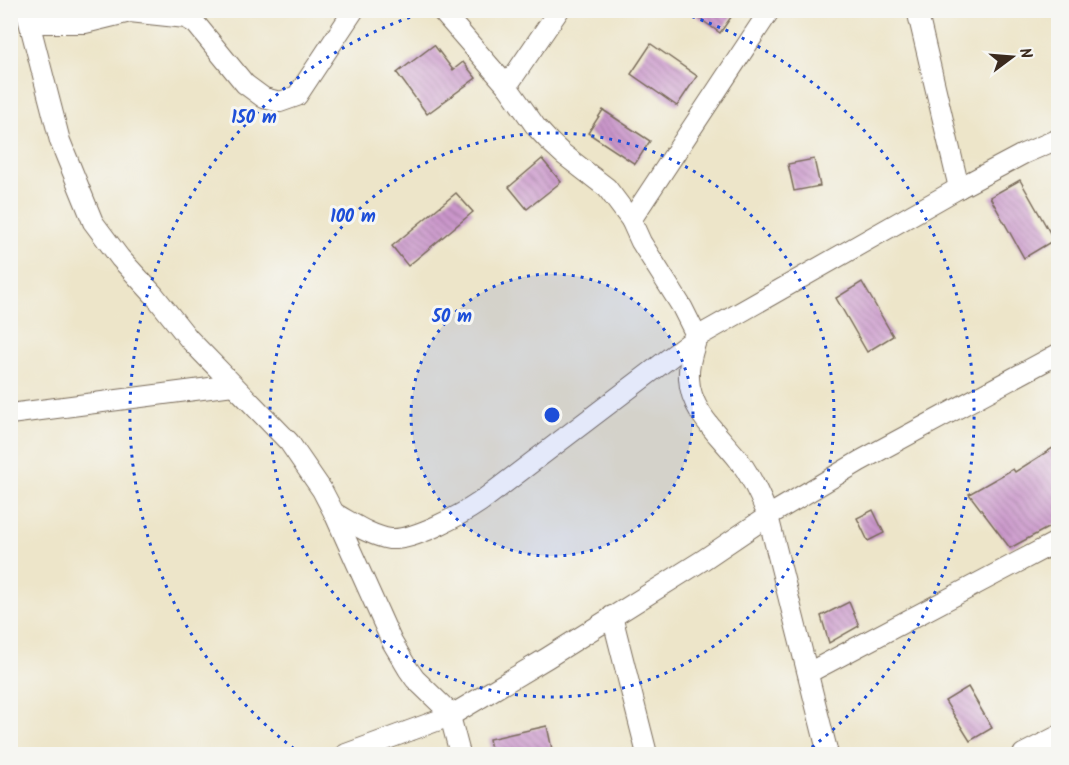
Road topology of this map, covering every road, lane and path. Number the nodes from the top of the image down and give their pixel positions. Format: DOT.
graph roads {
  1 [pos="354,10"];
  2 [pos="441,10"];
  3 [pos="559,10"];
  4 [pos="770,10"];
  5 [pos="917,10"];
  6 [pos="131,11"];
  7 [pos="29,17"];
  8 [pos="507,86"];
  9 [pos="1059,138"];
  10 [pos="959,188"];
  11 [pos="631,220"];
  12 [pos="697,337"];
  13 [pos="1059,354"];
  14 [pos="233,385"];
  15 [pos="10,414"];
  16 [pos="334,513"];
  17 [pos="768,516"];
  18 [pos="1059,541"];
  19 [pos="612,616"];
  20 [pos="808,673"];
  21 [pos="450,716"];
  22 [pos="1059,736"];
  23 [pos="346,754"];
  24 [pos="460,754"];
  25 [pos="647,754"];
  26 [pos="828,754"];
  27 [pos="1023,754"];
  1 -- 6 [label="street"];
  2 -- 8 [label="street"];
  3 -- 8 [label="street"];
  4 -- 11 [label="street"];
  5 -- 10 [label="street"];
  6 -- 7 [label="street"];
  7 -- 14 [label="street"];
  8 -- 11 [label="street"];
  9 -- 10 [label="street"];
  10 -- 12 [label="street"];
  11 -- 12 [label="street"];
  12 -- 16 [label="street"];
  12 -- 17 [label="street"];
  13 -- 17 [label="street"];
  14 -- 15 [label="street"];
  14 -- 16 [label="street"];
  16 -- 21 [label="street"];
  17 -- 19 [label="street"];
  17 -- 20 [label="street"];
  18 -- 20 [label="street"];
  19 -- 21 [label="street"];
  19 -- 25 [label="street"];
  20 -- 26 [label="street"];
  21 -- 23 [label="street"];
  21 -- 24 [label="street"];
  22 -- 27 [label="street"];
}
